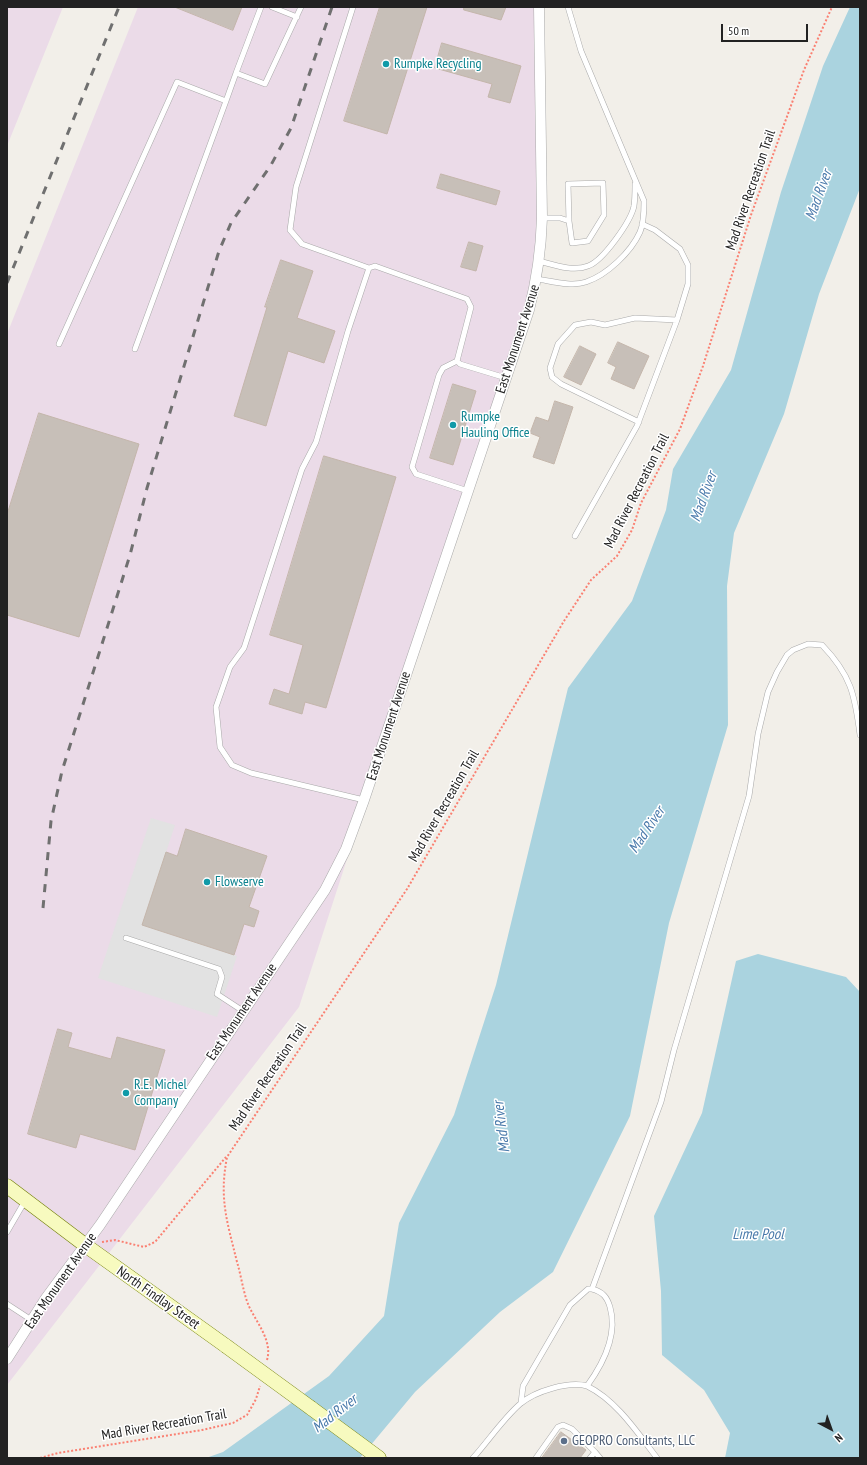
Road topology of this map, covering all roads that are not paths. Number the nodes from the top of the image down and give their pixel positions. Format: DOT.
graph roads {
  1 [pos="261,7"];
  2 [pos="272,7"];
  3 [pos="301,7"];
  4 [pos="352,7"];
  5 [pos="539,7"];
  6 [pos="568,7"];
  7 [pos="297,17"];
  8 [pos="236,73"];
  9 [pos="226,101"];
  10 [pos="635,183"];
  11 [pos="542,218"];
  12 [pos="569,221"];
  13 [pos="642,224"];
  14 [pos="539,261"];
  15 [pos="369,268"];
  16 [pos="537,279"];
  17 [pos="677,320"];
  18 [pos="59,344"];
  19 [pos="135,349"];
  20 [pos="457,361"];
  21 [pos="506,378"];
  22 [pos="639,422"];
  23 [pos="468,491"];
  24 [pos="575,536"];
  25 [pos="860,735"];
  26 [pos="364,800"];
  27 [pos="126,938"];
  28 [pos="244,1011"];
  29 [pos="7,1186"];
  30 [pos="26,1200"];
  31 [pos="7,1232"];
  32 [pos="85,1245"];
  33 [pos="592,1289"];
  34 [pos="7,1304"];
  35 [pos="33,1321"];
  36 [pos="7,1359"];
  37 [pos="587,1386"];
  38 [pos="521,1403"];
  39 [pos="595,1452"];
  40 [pos="379,1458"];
  41 [pos="473,1458"];
  42 [pos="536,1458"];
  43 [pos="590,1458"];
  44 [pos="600,1458"];
  45 [pos="656,1458"];
  1 -- 8 [label="lane"];
  2 -- 7 [label="lane"];
  3 -- 7 [label="lane"];
  4 -- 15 [label="lane"];
  5 -- 11 [label="street, East Monument Avenue"];
  6 -- 10 [label="lane"];
  7 -- 8 [label="lane"];
  8 -- 9 [label="lane"];
  9 -- 18 [label="lane"];
  9 -- 19 [label="lane"];
  10 -- 13 [label="lane"];
  10 -- 14 [label="lane"];
  11 -- 12 [label="lane"];
  11 -- 14 [label="street, East Monument Avenue"];
  12 -- 12 [label="lane"];
  13 -- 16 [label="lane"];
  13 -- 17 [label="lane"];
  14 -- 16 [label="street, East Monument Avenue"];
  15 -- 20 [label="lane"];
  15 -- 26 [label="lane"];
  16 -- 21 [label="street, East Monument Avenue"];
  17 -- 22 [label="lane"];
  17 -- 22 [label="lane"];
  20 -- 21 [label="lane"];
  20 -- 23 [label="lane"];
  21 -- 23 [label="street, East Monument Avenue"];
  22 -- 24 [label="lane"];
  23 -- 26 [label="street, East Monument Avenue"];
  25 -- 33 [label="lane"];
  26 -- 28 [label="street, East Monument Avenue"];
  27 -- 28 [label="lane"];
  28 -- 32 [label="street, East Monument Avenue"];
  29 -- 30 [label="main road, North Findlay Street"];
  30 -- 31 [label="lane"];
  30 -- 32 [label="main road, North Findlay Street"];
  32 -- 35 [label="street, East Monument Avenue"];
  32 -- 40 [label="main road, North Findlay Street, bridge"];
  33 -- 37 [label="lane"];
  33 -- 38 [label="lane"];
  34 -- 35 [label="lane"];
  35 -- 36 [label="street, East Monument Avenue"];
  37 -- 38 [label="lane"];
  37 -- 45 [label="lane"];
  38 -- 41 [label="lane"];
  39 -- 42 [label="lane"];
  39 -- 43 [label="lane"];
  39 -- 44 [label="lane"];
}
